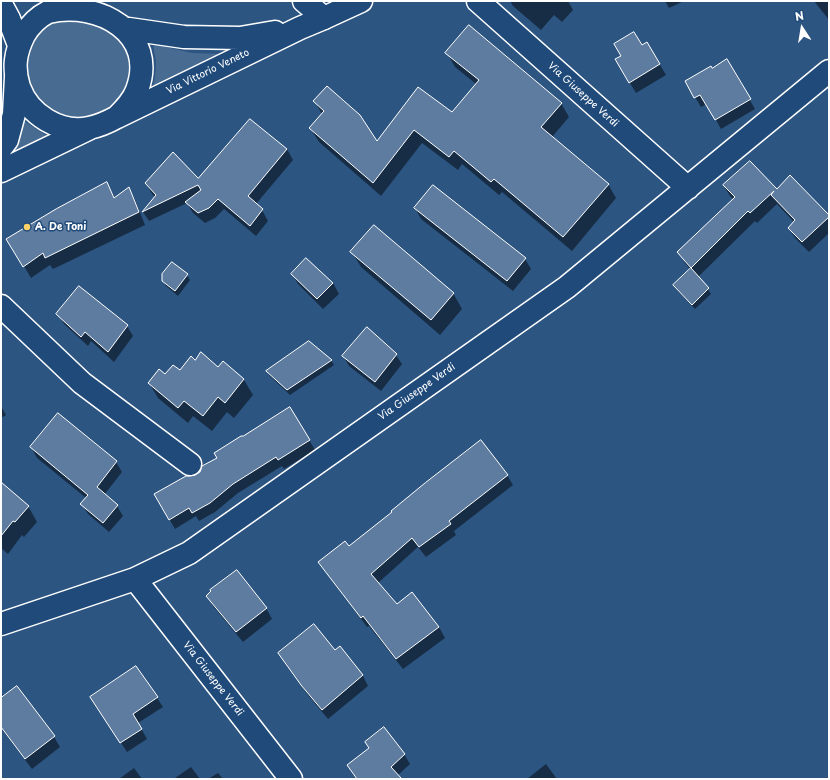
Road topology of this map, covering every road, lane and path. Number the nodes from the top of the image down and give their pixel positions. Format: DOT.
graph roads {
  1 [pos="304,1"];
  2 [pos="361,1"];
  3 [pos="478,1"];
  4 [pos="89,3"];
  5 [pos="1,4"];
  6 [pos="324,18"];
  7 [pos="300,28"];
  8 [pos="129,29"];
  9 [pos="19,45"];
  10 [pos="829,71"];
  11 [pos="16,77"];
  12 [pos="117,116"];
  13 [pos="88,129"];
  14 [pos="1,148"];
  15 [pos="1,171"];
  16 [pos="688,188"];
  17 [pos="1,306"];
  18 [pos="190,464"];
  19 [pos="135,579"];
  20 [pos="1,624"];
  21 [pos="291,779"];
  1 -- 6 [label="street"];
  2 -- 6 [label="street, Via Vittorio Veneto"];
  3 -- 16 [label="street, Via Giuseppe Verdi"];
  4 -- 8 [label="street, Via Vittorio Veneto"];
  4 -- 9 [label="street, Via Vittorio Veneto"];
  5 -- 9 [label="street"];
  6 -- 7 [label="street, Via Vittorio Veneto"];
  7 -- 8 [label="street, Via Vittorio Veneto"];
  7 -- 12 [label="street, Via Vittorio Veneto"];
  8 -- 12 [label="street, Via Vittorio Veneto"];
  9 -- 11 [label="street, Via Vittorio Veneto"];
  10 -- 16 [label="street, Via Giuseppe Verdi"];
  11 -- 13 [label="street, Via Vittorio Veneto"];
  11 -- 14 [label="street, Via Vittorio Veneto"];
  12 -- 13 [label="street, Via Vittorio Veneto"];
  13 -- 15 [label="street, Via Vittorio Veneto"];
  16 -- 19 [label="street, Via Giuseppe Verdi"];
  17 -- 18 [label="street"];
  19 -- 20 [label="street, Via Giuseppe Verdi"];
  19 -- 21 [label="street, Via Giuseppe Verdi"];
}
